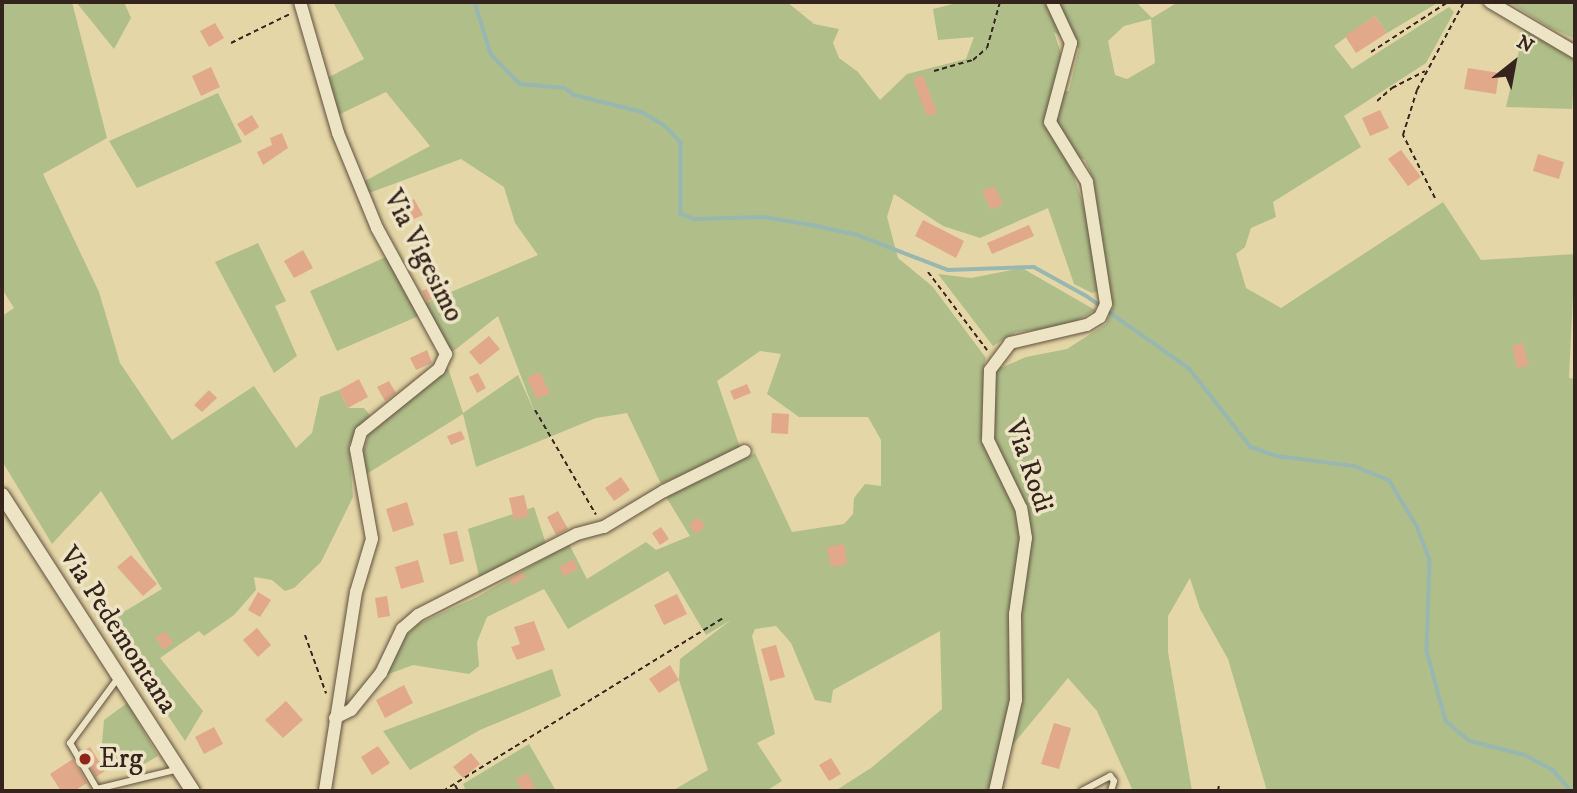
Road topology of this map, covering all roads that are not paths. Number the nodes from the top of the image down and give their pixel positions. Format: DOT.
graph roads {
  1 [pos="1052,2"];
  2 [pos="1490,2"];
  3 [pos="301,5"];
  4 [pos="1575,52"];
  5 [pos="745,451"];
  6 [pos="2,495"];
  7 [pos="119,676"];
  8 [pos="335,718"];
  9 [pos="179,769"];
  10 [pos="193,791"];
  11 [pos="325,791"];
  12 [pos="995,791"];
  13 [pos="1082,791"];
  14 [pos="1111,791"];
  1 -- 12 [label="street, Via Rodi"];
  2 -- 4 [label="street"];
  3 -- 8 [label="street, Via Vigesimo"];
  5 -- 8 [label="street"];
  6 -- 7 [label="street, Via Pedemontana"];
  7 -- 9 [label="street, Via Pedemontana"];
  7 -- 9 [label="lane"];
  8 -- 11 [label="street, Via Vigesimo"];
  9 -- 10 [label="street, Via Pedemontana"];
  13 -- 14 [label="lane"];
}
